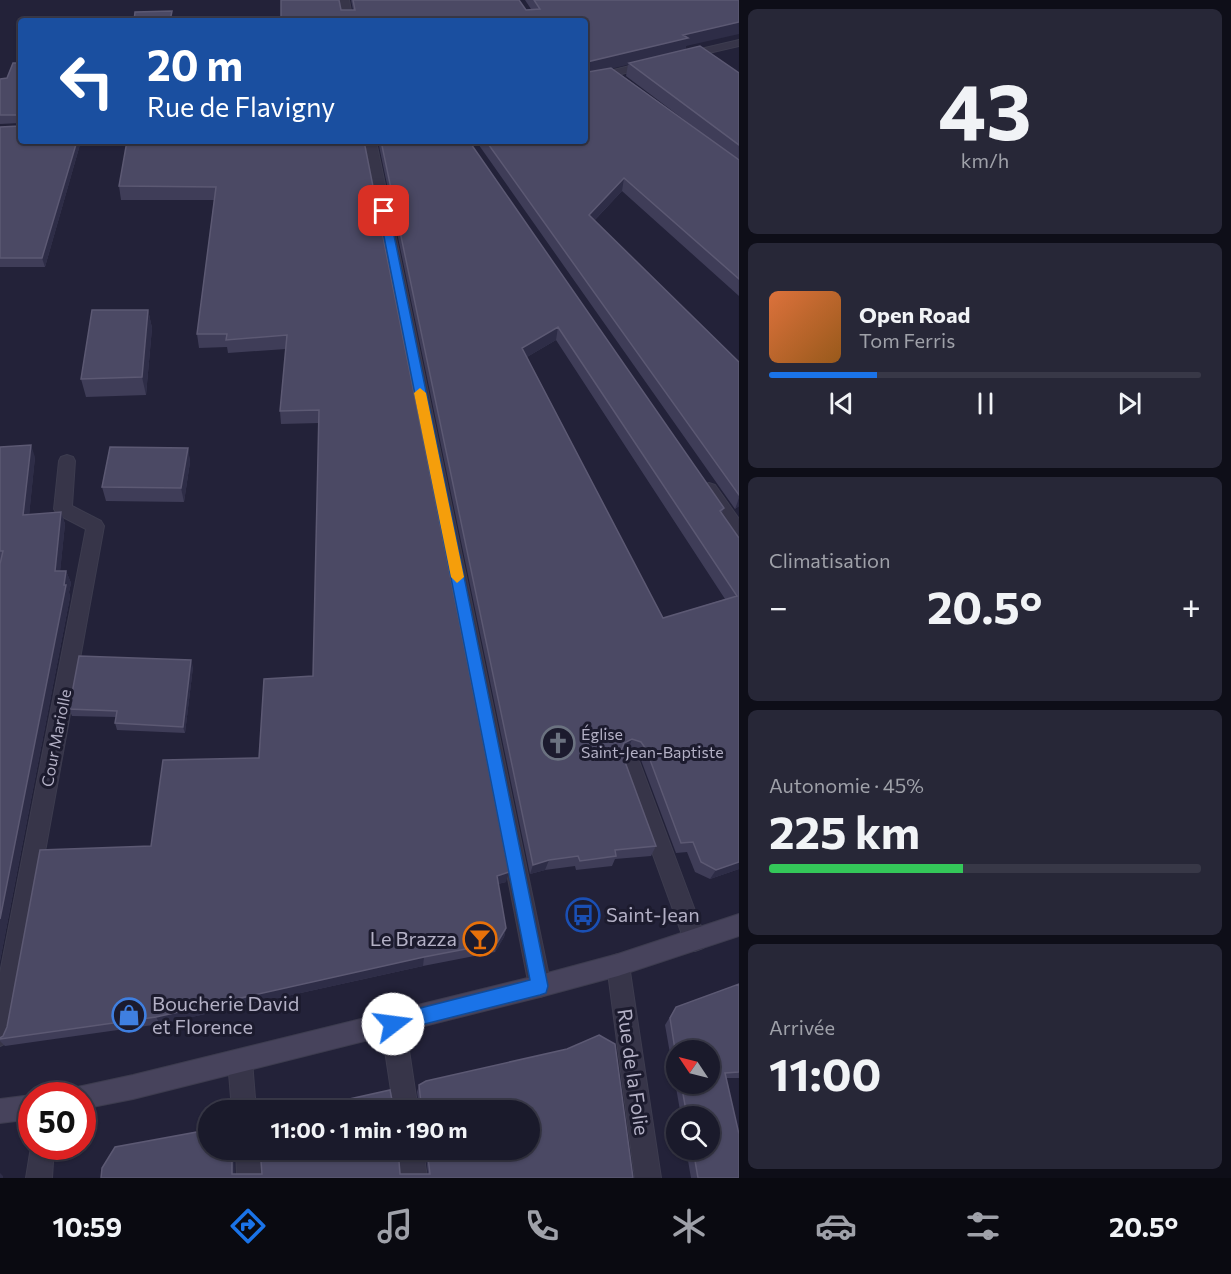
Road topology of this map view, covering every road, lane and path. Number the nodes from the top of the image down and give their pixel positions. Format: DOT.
graph roads {
  1 [pos="344,0"];
  2 [pos="347,18"];
  3 [pos="739,43"];
  4 [pos="588,80"];
  5 [pos="371,144"];
  6 [pos="67,461"];
  7 [pos="698,473"];
  8 [pos="739,532"];
  9 [pos="629,761"];
  10 [pos="739,925"];
  11 [pos="695,940"];
  12 [pos="618,965"];
  13 [pos="540,986"];
  14 [pos="393,1024"];
  15 [pos="0,1034"];
  16 [pos="240,1061"];
  17 [pos="96,1094"];
  18 [pos="243,1100"];
  19 [pos="404,1100"];
  20 [pos="18,1109"];
  21 [pos="0,1111"];
  22 [pos="41,1160"];
  23 [pos="249,1160"];
  24 [pos="412,1160"];
  25 [pos="39,1178"];
  26 [pos="250,1178"];
  27 [pos="414,1178"];
  28 [pos="648,1178"];
  1 -- 2 [label="street"];
  3 -- 4 [label="street"];
  5 -- 13 [label="street"];
  6 -- 15 [label="street, Cour Mariolle"];
  7 -- 8 [label="street"];
  9 -- 11 [label="street"];
  10 -- 11 [label="main road"];
  11 -- 12 [label="main road"];
  12 -- 13 [label="main road"];
  12 -- 28 [label="street, Rue de la Folie"];
  13 -- 14 [label="main road"];
  14 -- 16 [label="main road"];
  14 -- 19 [label="street"];
  16 -- 17 [label="main road"];
  16 -- 18 [label="street"];
  20 -- 21 [label="main road"];
  22 -- 25 [label="street"];
  23 -- 26 [label="street"];
  24 -- 27 [label="street"];
}
